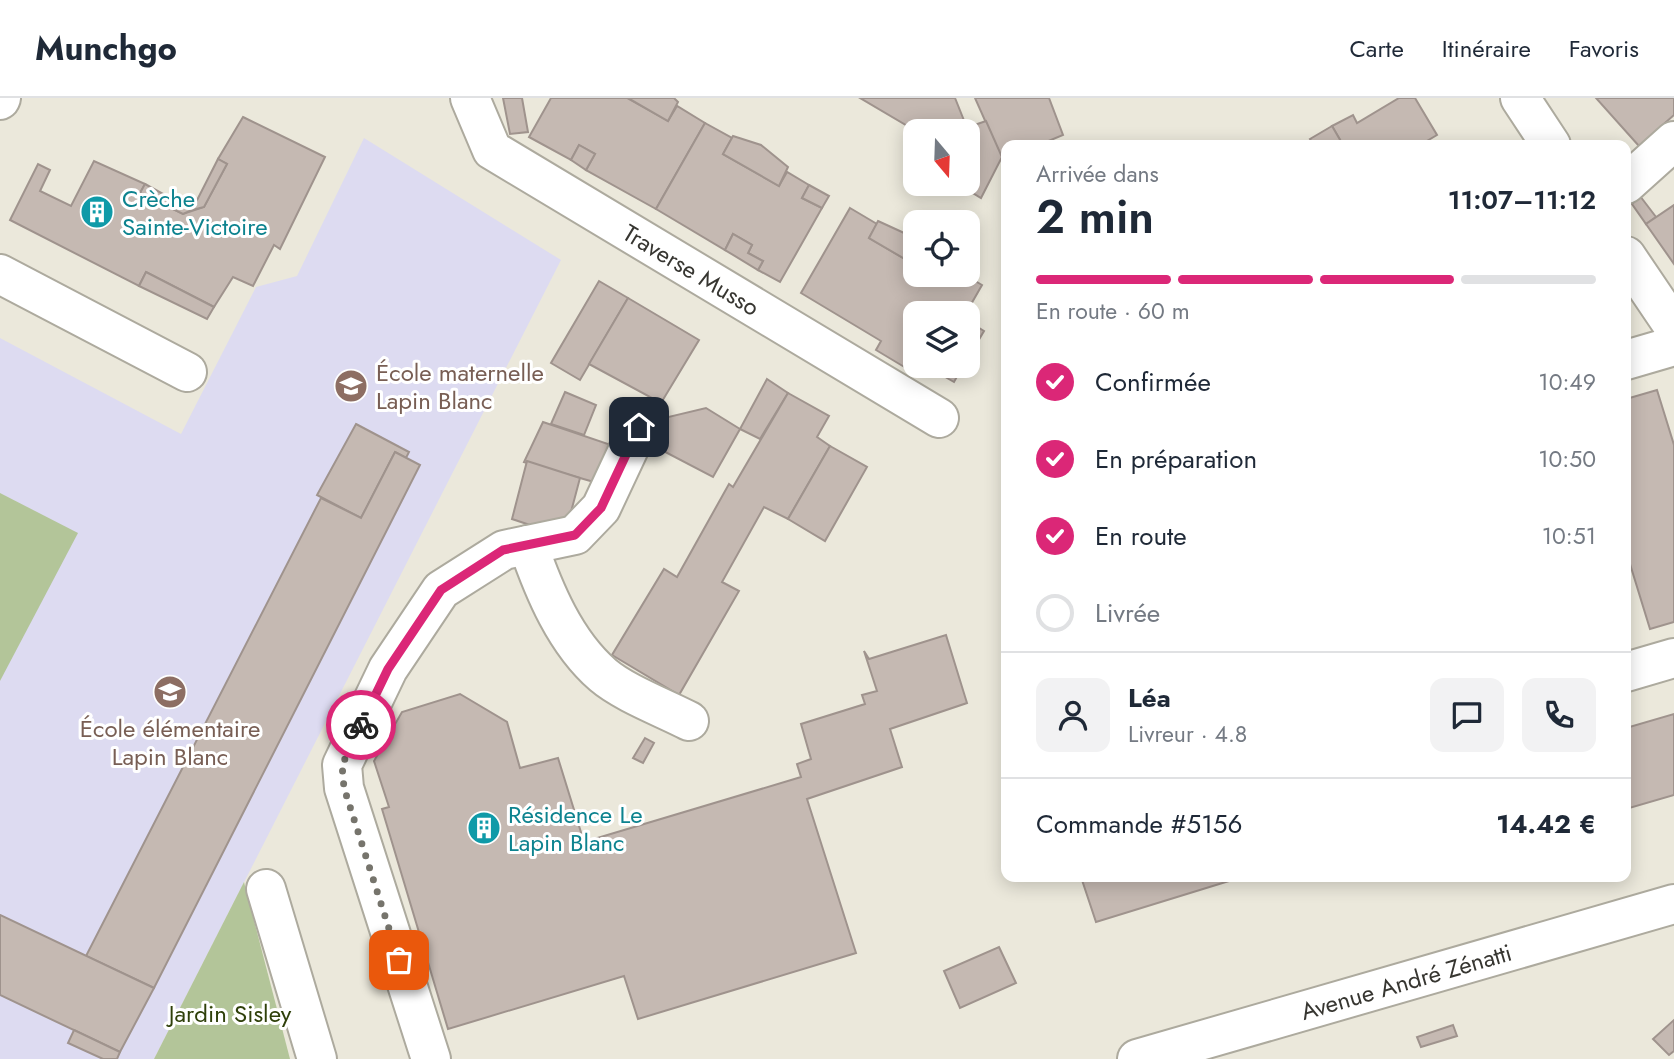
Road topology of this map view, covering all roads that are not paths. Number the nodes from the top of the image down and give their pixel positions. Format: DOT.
graph roads {
  1 [pos="470,98"];
  2 [pos="1520,98"];
  3 [pos="1548,140"];
  4 [pos="1674,141"];
  5 [pos="1631,180"];
  6 [pos="1631,263"];
  7 [pos="0,274"];
  8 [pos="1674,327"];
  9 [pos="1674,346"];
  10 [pos="1631,359"];
  11 [pos="187,372"];
  12 [pos="939,418"];
  13 [pos="639,427"];
  14 [pos="528,545"];
  15 [pos="1674,658"];
  16 [pos="1631,671"];
  17 [pos="689,722"];
  18 [pos="266,889"];
  19 [pos="1674,904"];
  20 [pos="317,1059"];
  21 [pos="431,1059"];
  22 [pos="1137,1059"];
  1 -- 12 [label="street, Traverse Musso"];
  2 -- 3 [label="street"];
  4 -- 5 [label="street"];
  6 -- 8 [label="street"];
  7 -- 11 [label="street"];
  9 -- 10 [label="street"];
  13 -- 14 [label="street"];
  14 -- 17 [label="street"];
  14 -- 21 [label="street"];
  15 -- 16 [label="street"];
  18 -- 20 [label="street"];
  19 -- 22 [label="street, Avenue André Zénatti"];
}
